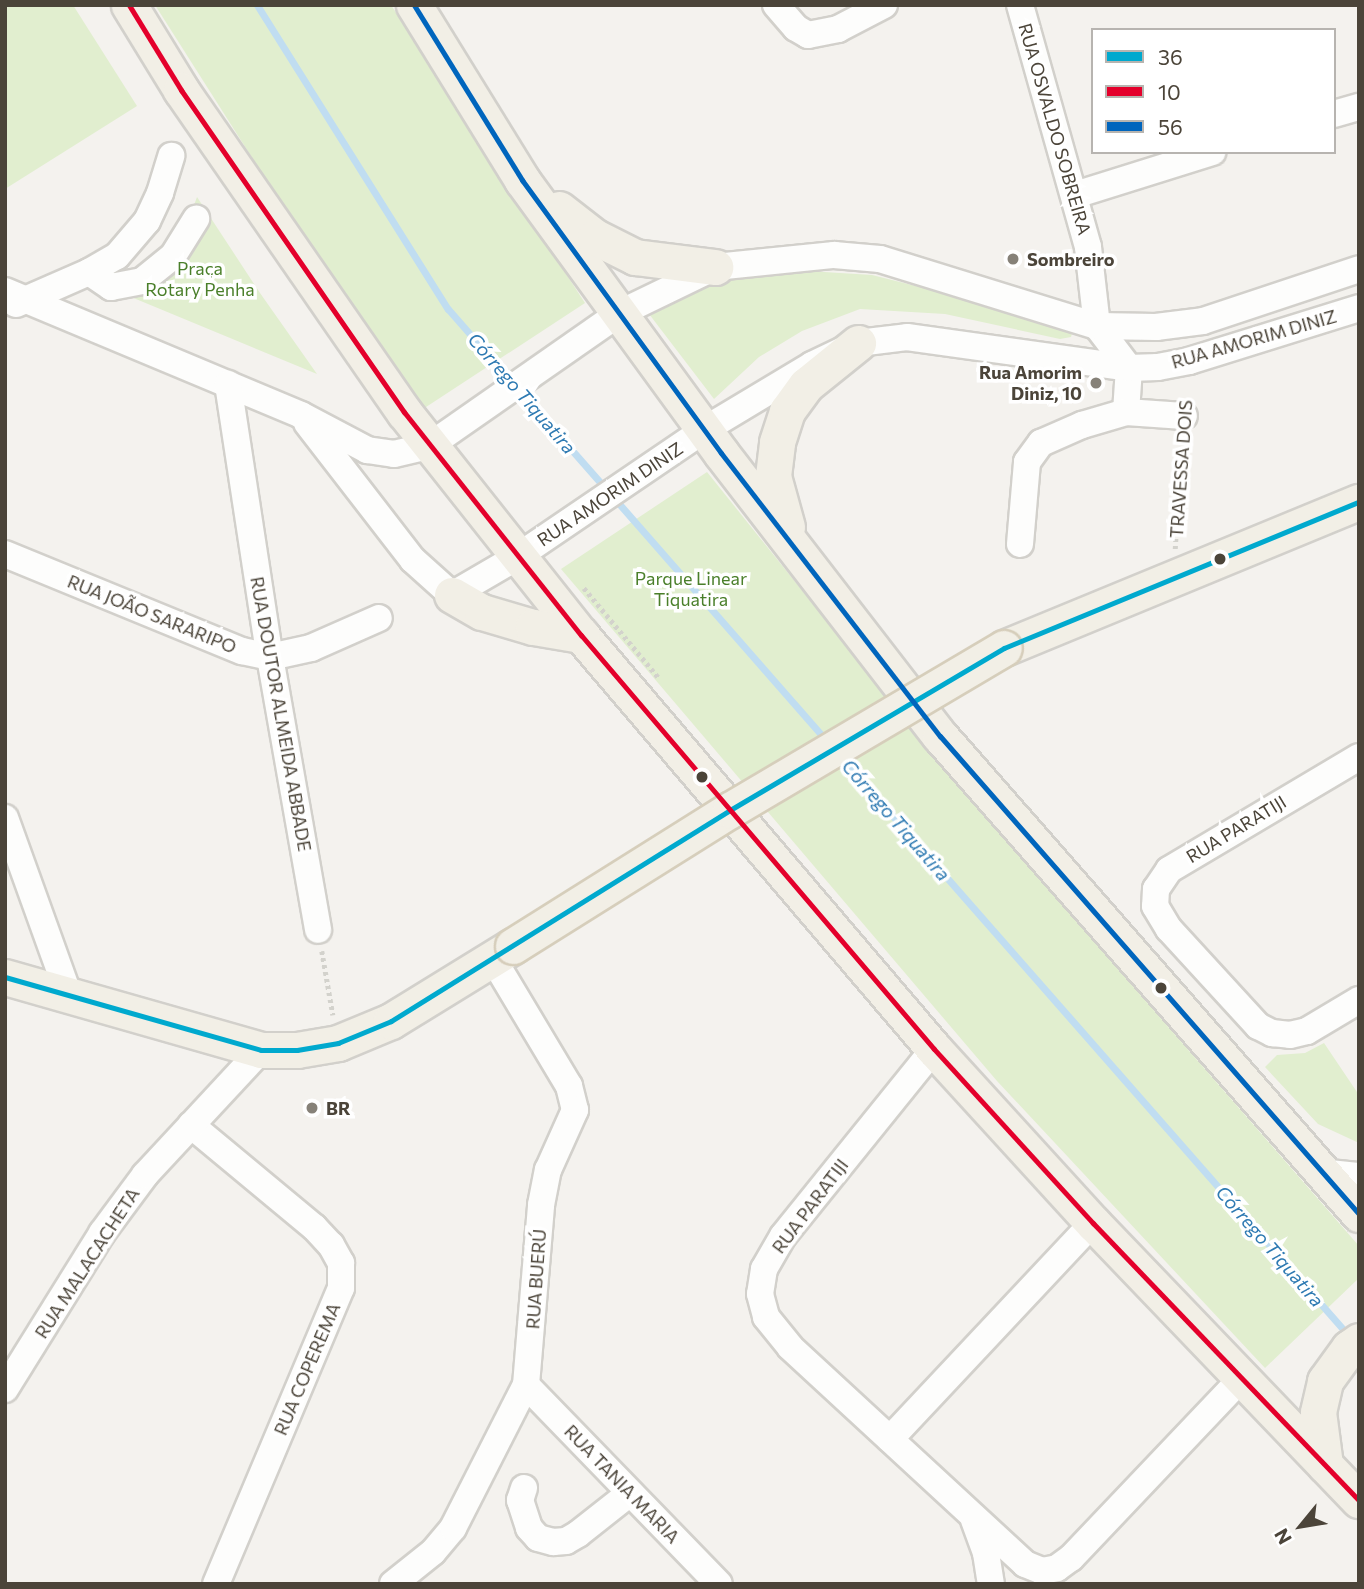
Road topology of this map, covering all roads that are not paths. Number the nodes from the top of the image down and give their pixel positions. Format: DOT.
graph roads {
  1 [pos="129,5"];
  2 [pos="414,5"];
  3 [pos="884,5"];
  4 [pos="1020,5"];
  5 [pos="781,7"];
  6 [pos="1359,107"];
  7 [pos="1336,113"];
  8 [pos="1206,154"];
  9 [pos="171,156"];
  10 [pos="522,180"];
  11 [pos="1075,195"];
  12 [pos="196,219"];
  13 [pos="715,267"];
  14 [pos="1359,269"];
  15 [pos="89,272"];
  16 [pos="12,300"];
  17 [pos="1359,308"];
  18 [pos="612,318"];
  19 [pos="1097,326"];
  20 [pos="858,343"];
  21 [pos="1129,368"];
  22 [pos="228,384"];
  23 [pos="1126,412"];
  24 [pos="301,415"];
  25 [pos="1184,416"];
  26 [pos="441,437"];
  27 [pos="692,439"];
  28 [pos="1359,502"];
  29 [pos="792,544"];
  30 [pos="1020,544"];
  31 [pos="5,554"];
  32 [pos="517,557"];
  33 [pos="452,595"];
  34 [pos="379,618"];
  35 [pos="581,635"];
  36 [pos="270,657"];
  37 [pos="1359,757"];
  38 [pos="5,818"];
  39 [pos="318,930"];
  40 [pos="503,953"];
  41 [pos="5,977"];
  42 [pos="69,996"];
  43 [pos="1359,1000"];
  44 [pos="934,1049"];
  45 [pos="261,1050"];
  46 [pos="191,1125"];
  47 [pos="1321,1172"];
  48 [pos="1359,1176"];
  49 [pos="1359,1214"];
  50 [pos="1093,1223"];
  51 [pos="1359,1341"];
  52 [pos="1241,1379"];
  53 [pos="526,1385"];
  54 [pos="5,1389"];
  55 [pos="890,1439"];
  56 [pos="1325,1465"];
  57 [pos="524,1488"];
  58 [pos="630,1493"];
  59 [pos="1359,1500"];
  60 [pos="971,1512"];
  61 [pos="216,1584"];
  62 [pos="393,1584"];
  63 [pos="719,1584"];
  64 [pos="990,1584"];
  1 -- 26 [label="main road"];
  2 -- 10 [label="main road"];
  3 -- 5 [label="street"];
  4 -- 11 [label="street, RUA OSVALDO SOBREIRA"];
  6 -- 7 [label="street"];
  8 -- 11 [label="street"];
  9 -- 15 [label="street"];
  10 -- 13 [label="main road"];
  10 -- 18 [label="main road"];
  11 -- 19 [label="street, RUA OSVALDO SOBREIRA"];
  12 -- 15 [label="street"];
  13 -- 18 [label="street, RUA AMORIM DINIZ"];
  13 -- 19 [label="street, RUA AMORIM DINIZ"];
  14 -- 19 [label="street, RUA AMORIM DINIZ"];
  15 -- 16 [label="street"];
  16 -- 22 [label="street, RUA AMORIM DINIZ"];
  17 -- 21 [label="street, RUA AMORIM DINIZ"];
  18 -- 26 [label="street, RUA AMORIM DINIZ"];
  18 -- 27 [label="main road"];
  19 -- 21 [label="street"];
  20 -- 21 [label="street, RUA AMORIM DINIZ"];
  20 -- 27 [label="street, RUA AMORIM DINIZ"];
  20 -- 29 [label="main road"];
  21 -- 23 [label="street"];
  22 -- 24 [label="street, RUA AMORIM DINIZ"];
  22 -- 36 [label="street, RUA DOUTOR ALMEIDA ABBADE"];
  23 -- 25 [label="street"];
  23 -- 30 [label="street"];
  24 -- 26 [label="street, RUA AMORIM DINIZ"];
  24 -- 33 [label="street, RUA AMORIM DINIZ"];
  26 -- 32 [label="main road"];
  27 -- 29 [label="main road"];
  27 -- 32 [label="street, RUA AMORIM DINIZ"];
  28 -- 40 [label="main road, bridge"];
  29 -- 47 [label="main road"];
  31 -- 36 [label="street, RUA JOÃO SARARIPO"];
  32 -- 33 [label="street, RUA AMORIM DINIZ"];
  32 -- 35 [label="main road"];
  33 -- 35 [label="main road"];
  34 -- 36 [label="street, RUA JOÃO SARARIPO"];
  35 -- 44 [label="main road"];
  36 -- 39 [label="street, RUA DOUTOR ALMEIDA ABBADE"];
  37 -- 43 [label="street, RUA PARATIJI"];
  38 -- 42 [label="street"];
  40 -- 45 [label="main road"];
  40 -- 53 [label="street, RUA BUERÚ"];
  41 -- 42 [label="main road"];
  42 -- 45 [label="main road"];
  44 -- 50 [label="main road"];
  44 -- 55 [label="street, RUA PARATIJI"];
  45 -- 46 [label="street, RUA MALACACHETA"];
  46 -- 54 [label="street, RUA MALACACHETA"];
  46 -- 61 [label="street, RUA COPEREMA"];
  47 -- 48 [label="street"];
  47 -- 49 [label="main road"];
  50 -- 52 [label="main road"];
  50 -- 55 [label="street"];
  51 -- 56 [label="main road"];
  52 -- 56 [label="main road"];
  52 -- 60 [label="street, RUA PARATIJI"];
  53 -- 58 [label="street, RUA TANIA MARIA"];
  53 -- 62 [label="street, RUA BUERÚ"];
  55 -- 60 [label="street, RUA PARATIJI"];
  56 -- 59 [label="main road"];
  57 -- 58 [label="street"];
  58 -- 63 [label="street, RUA TANIA MARIA"];
  60 -- 64 [label="street"];
}
